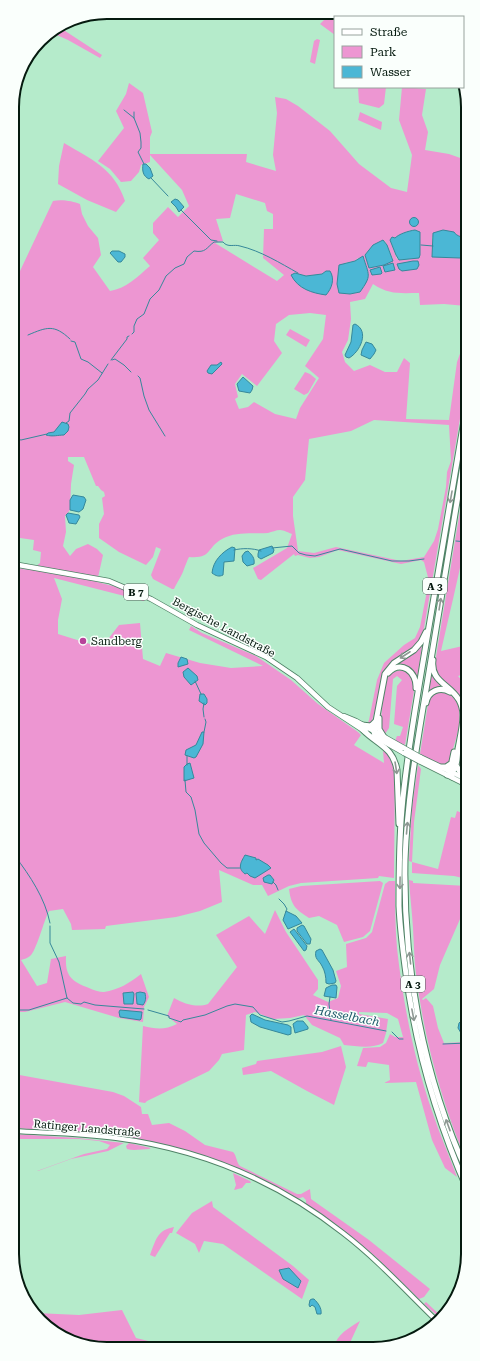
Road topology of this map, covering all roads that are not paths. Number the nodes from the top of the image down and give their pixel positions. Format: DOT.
graph roads {
  1 [pos="461,438"];
  2 [pos="461,477"];
  3 [pos="19,565"];
  4 [pos="429,625"];
  5 [pos="434,640"];
  6 [pos="461,706"];
  7 [pos="415,709"];
  8 [pos="422,711"];
  9 [pos="376,720"];
  10 [pos="363,728"];
  11 [pos="461,729"];
  12 [pos="375,734"];
  13 [pos="384,737"];
  14 [pos="404,751"];
  15 [pos="419,759"];
  16 [pos="454,764"];
  17 [pos="442,767"];
  18 [pos="461,773"];
  19 [pos="450,774"];
  20 [pos="461,778"];
  21 [pos="461,778"];
  22 [pos="458,780"];
  23 [pos="461,782"];
  24 [pos="400,832"];
  25 [pos="19,1131"];
  26 [pos="461,1156"];
  27 [pos="461,1175"];
  28 [pos="434,1318"];
  1 -- 4 [label="highway, A 3, one-way"];
  5 -- 2 [label="highway, A 3, one-way"];
  3 -- 10 [label="main road, Bergische Landstraße / B 7"];
  4 -- 7 [label="highway, A 3"];
  4 -- 9 [label="highway, one-way"];
  5 -- 6 [label="highway"];
  5 -- 8 [label="highway, A 3"];
  7 -- 13 [label="highway"];
  7 -- 24 [label="highway, A 3"];
  8 -- 16 [label="highway"];
  26 -- 8 [label="highway, A 3, one-way"];
  9 -- 10 [label="highway"];
  9 -- 12 [label="highway"];
  10 -- 12 [label="main road, Bergische Landstraße / B 7"];
  10 -- 24 [label="highway, one-way"];
  11 -- 16 [label="highway"];
  12 -- 13 [label="main road, Bergische Landstraße / B 7"];
  12 -- 14 [label="main road, Bergische Landstraße / B 7"];
  13 -- 14 [label="main road, Bergische Landstraße / B 7"];
  14 -- 15 [label="main road, Bergische Landstraße / B 7, bridge"];
  15 -- 17 [label="main road, Bergische Landstraße / B 7"];
  15 -- 19 [label="main road, Bergische Landstraße / B 7"];
  16 -- 17 [label="highway"];
  16 -- 18 [label="highway"];
  16 -- 19 [label="highway"];
  17 -- 19 [label="main road, Bergische Landstraße / B 7"];
  19 -- 20 [label="main road, Bergische Landstraße / B 7"];
  19 -- 22 [label="main road, Bergische Landstraße / B 7"];
  21 -- 22 [label="main road"];
  22 -- 23 [label="main road, Bergische Landstraße / B 7"];
  24 -- 27 [label="highway, A 3, one-way"];
  25 -- 28 [label="main road, Ratinger Landstraße"];
}
